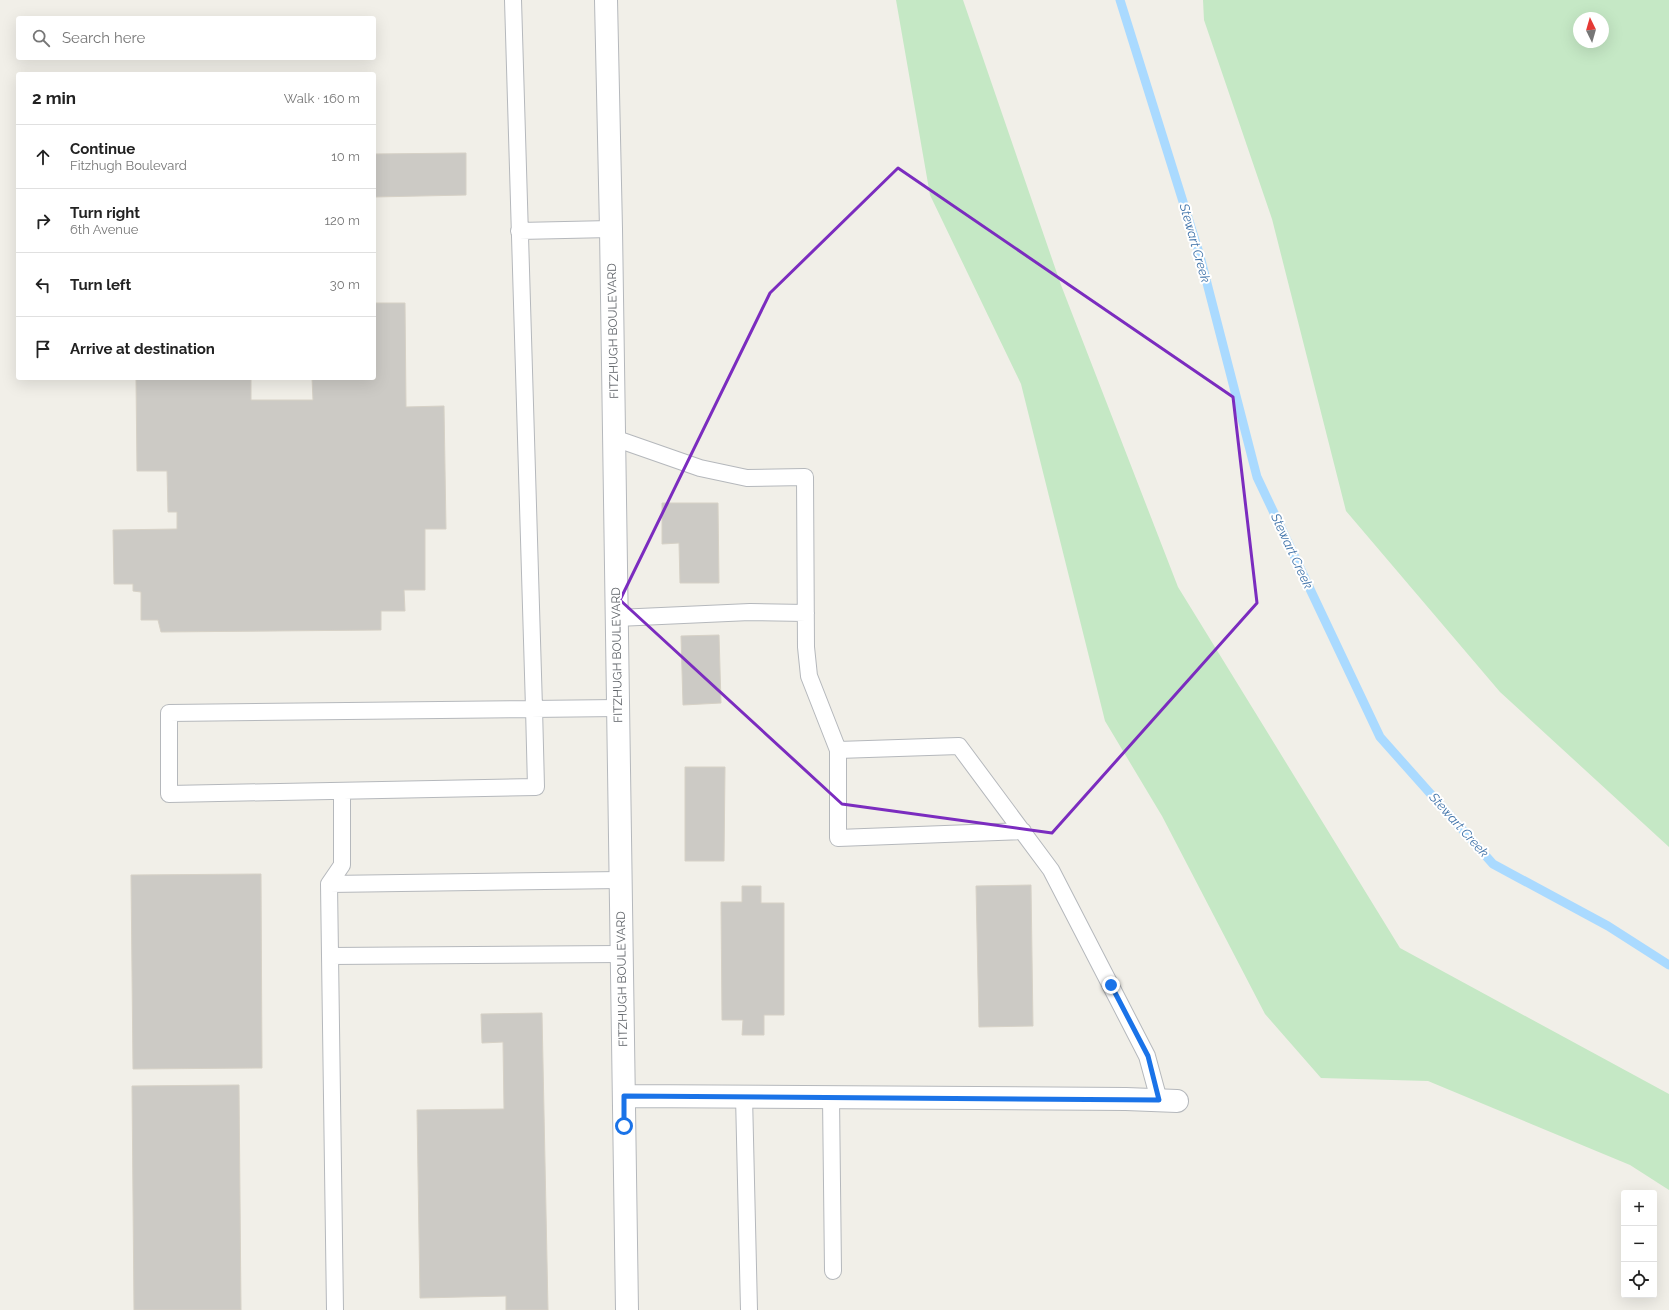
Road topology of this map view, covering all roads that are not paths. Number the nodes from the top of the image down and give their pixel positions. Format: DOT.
graph roads {
  1 [pos="513,0"];
  2 [pos="606,0"];
  3 [pos="611,228"];
  4 [pos="519,231"];
  5 [pos="614,438"];
  6 [pos="806,613"];
  7 [pos="617,618"];
  8 [pos="534,708"];
  9 [pos="618,708"];
  10 [pos="838,750"];
  11 [pos="342,790"];
  12 [pos="1023,831"];
  13 [pos="620,880"];
  14 [pos="329,884"];
  15 [pos="621,954"];
  16 [pos="330,956"];
  17 [pos="624,1096"];
  18 [pos="744,1096"];
  19 [pos="831,1097"];
  20 [pos="1168,1100"];
  21 [pos="833,1271"];
  22 [pos="335,1310"];
  23 [pos="627,1310"];
  24 [pos="749,1310"];
  1 -- 4 [label="lane"];
  2 -- 3 [label="street, FITZHUGH BOULEVARD"];
  3 -- 4 [label="lane"];
  3 -- 5 [label="street, FITZHUGH BOULEVARD"];
  4 -- 8 [label="lane"];
  5 -- 6 [label="lane"];
  5 -- 7 [label="street, FITZHUGH BOULEVARD"];
  6 -- 7 [label="lane"];
  6 -- 10 [label="lane"];
  7 -- 9 [label="street, FITZHUGH BOULEVARD"];
  8 -- 9 [label="lane"];
  8 -- 11 [label="lane"];
  8 -- 11 [label="lane"];
  9 -- 13 [label="street, FITZHUGH BOULEVARD"];
  10 -- 12 [label="lane"];
  10 -- 12 [label="lane"];
  11 -- 14 [label="lane"];
  12 -- 20 [label="lane"];
  13 -- 14 [label="lane"];
  13 -- 15 [label="street, FITZHUGH BOULEVARD"];
  14 -- 16 [label="lane"];
  15 -- 16 [label="lane"];
  15 -- 17 [label="street, FITZHUGH BOULEVARD"];
  16 -- 22 [label="lane"];
  17 -- 18 [label="street"];
  17 -- 23 [label="street, FITZHUGH BOULEVARD"];
  18 -- 19 [label="street"];
  18 -- 24 [label="lane"];
  19 -- 20 [label="street"];
  19 -- 21 [label="lane"];
}
